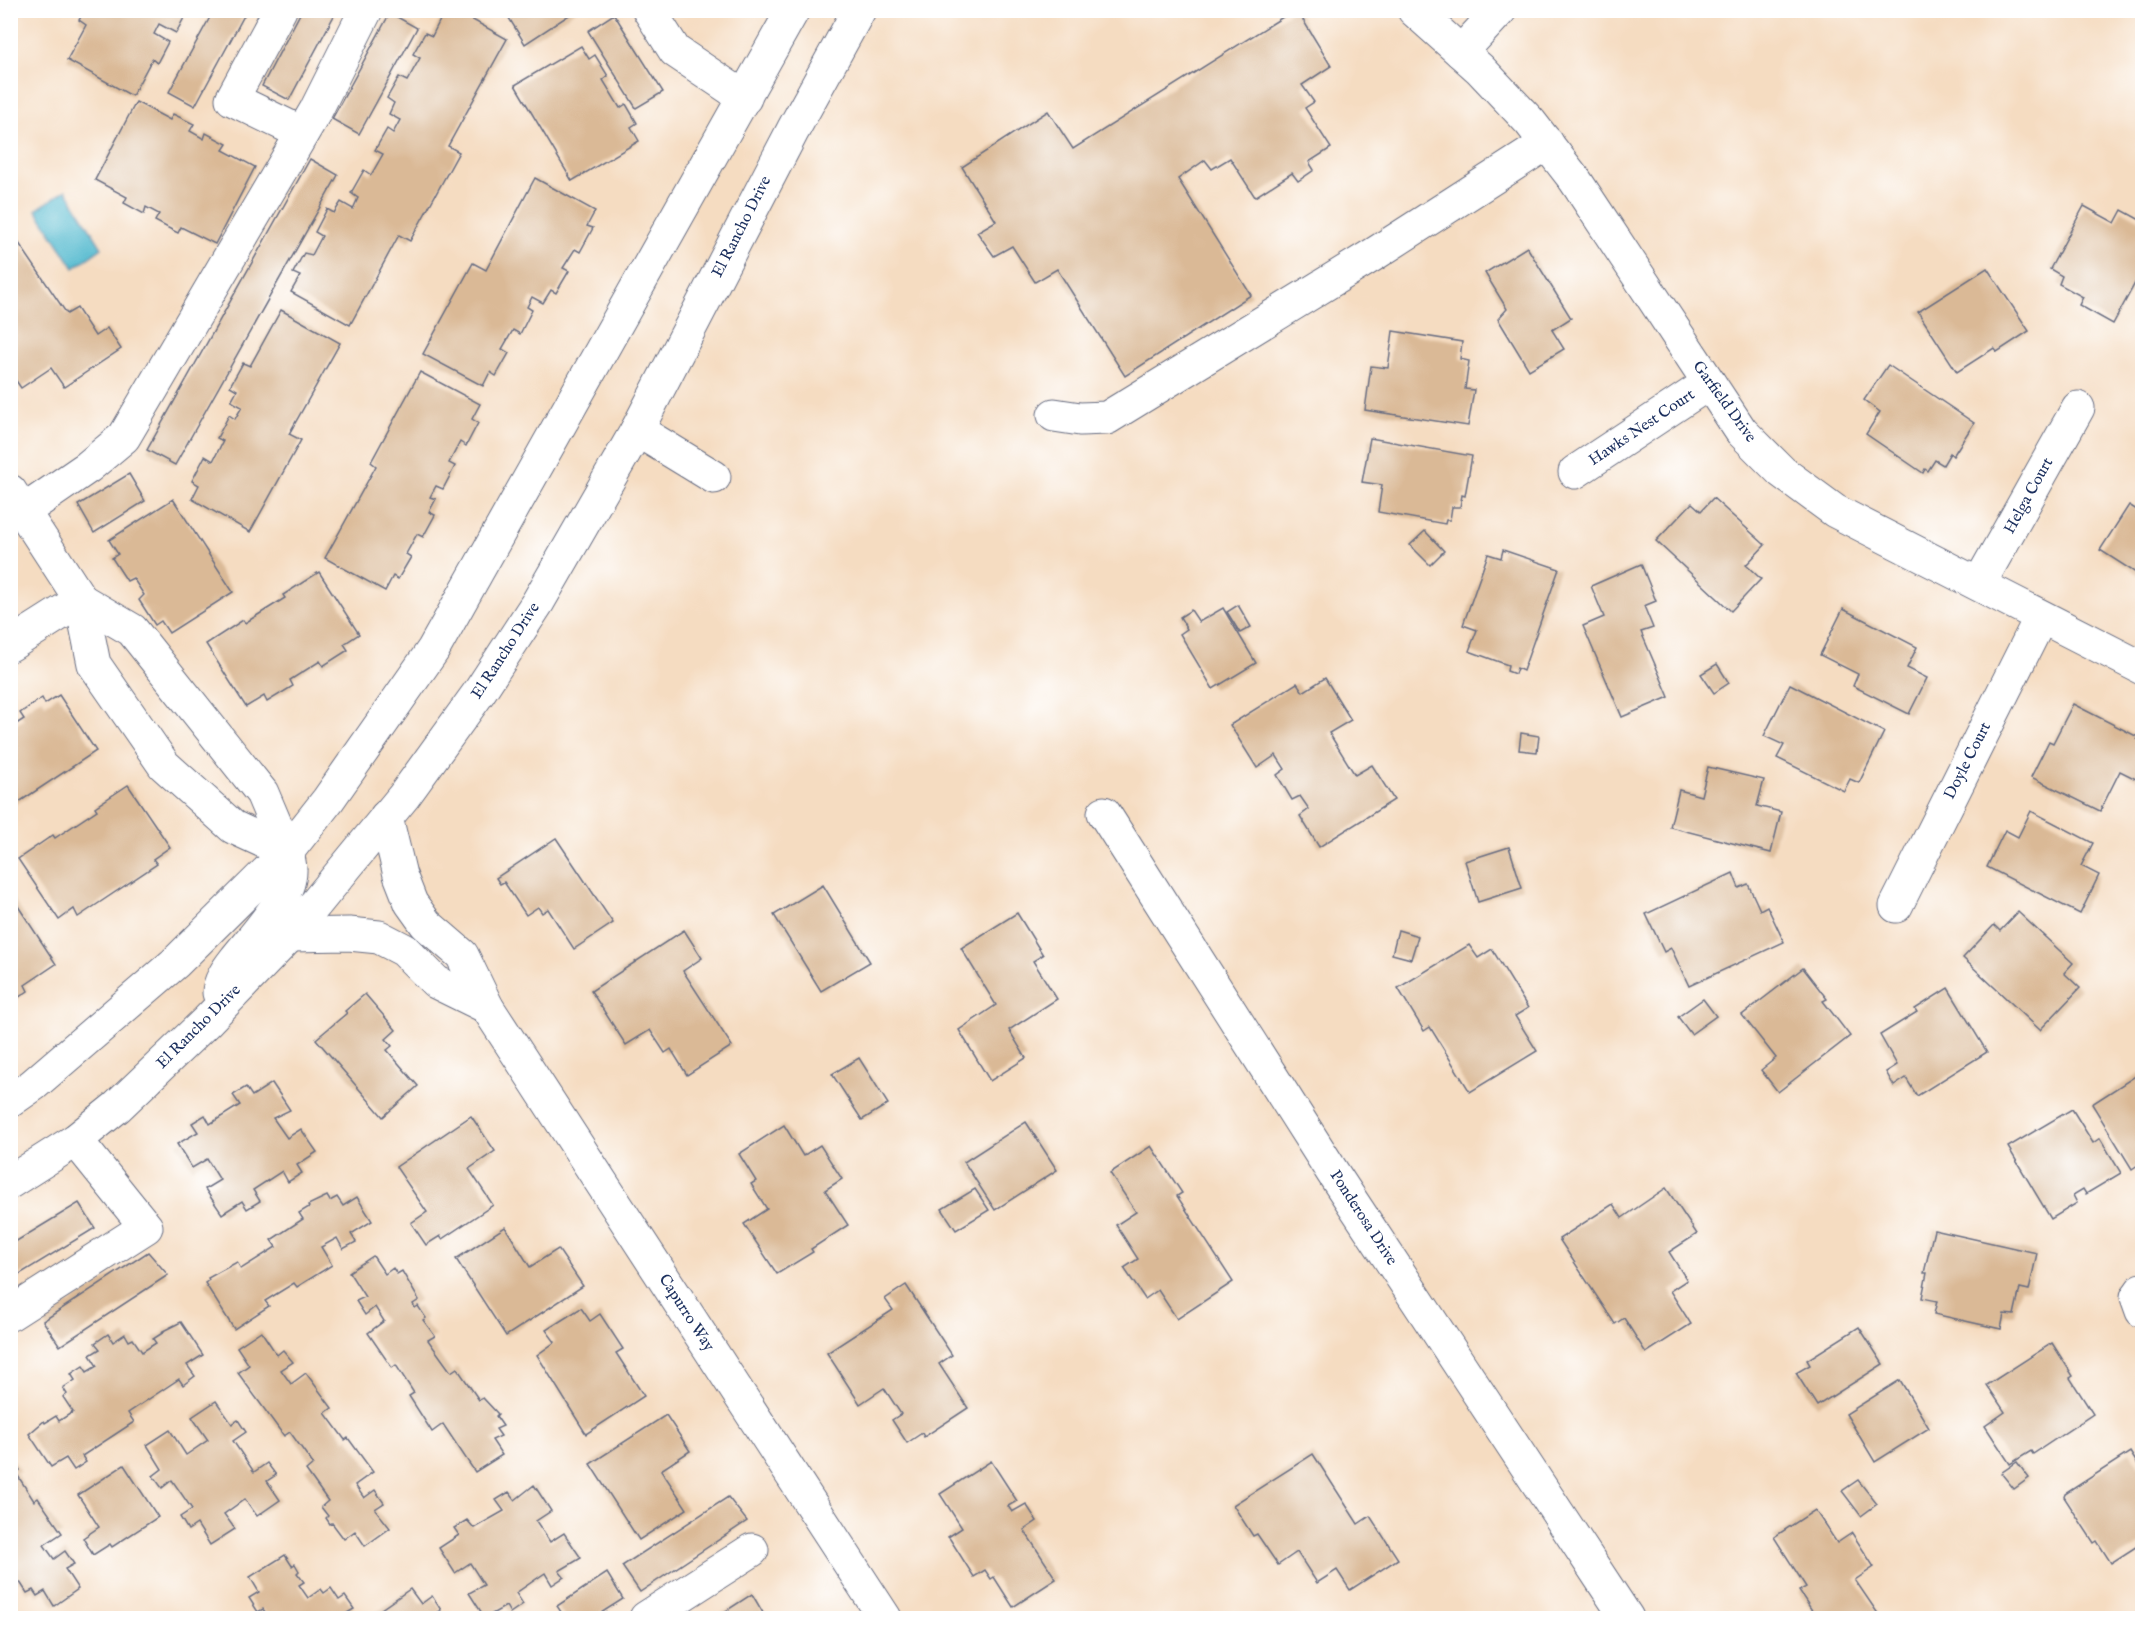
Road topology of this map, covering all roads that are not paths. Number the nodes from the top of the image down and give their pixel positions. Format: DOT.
graph roads {
  1 [pos="280,10"];
  2 [pos="366,10"];
  3 [pos="649,10"];
  4 [pos="793,10"];
  5 [pos="859,10"];
  6 [pos="1414,10"];
  7 [pos="1500,10"];
  8 [pos="1461,52"];
  9 [pos="745,98"];
  10 [pos="302,133"];
  11 [pos="1547,143"];
  12 [pos="1709,383"];
  13 [pos="2078,408"];
  14 [pos="1054,415"];
  15 [pos="637,430"];
  16 [pos="1575,472"];
  17 [pos="714,477"];
  18 [pos="17,501"];
  19 [pos="1979,584"];
  20 [pos="81,600"];
  21 [pos="2041,616"];
  22 [pos="10,645"];
  23 [pos="2142,668"];
  24 [pos="1104,813"];
  25 [pos="386,817"];
  26 [pos="287,852"];
  27 [pos="1896,906"];
  28 [pos="290,935"];
  29 [pos="487,1007"];
  30 [pos="219,1008"];
  31 [pos="10,1101"];
  32 [pos="76,1140"];
  33 [pos="10,1182"];
  34 [pos="2142,1290"];
  35 [pos="2142,1311"];
  36 [pos="10,1314"];
  37 [pos="752,1550"];
  38 [pos="646,1618"];
  39 [pos="885,1618"];
  40 [pos="1627,1618"];
  1 -- 10 [label="street"];
  2 -- 10 [label="street"];
  3 -- 9 [label="street"];
  4 -- 9 [label="street"];
  5 -- 15 [label="street, El Rancho Drive"];
  6 -- 8 [label="street, Garfield Drive"];
  7 -- 8 [label="street"];
  8 -- 11 [label="street, Garfield Drive"];
  9 -- 26 [label="street"];
  10 -- 18 [label="street"];
  11 -- 12 [label="street, Garfield Drive"];
  11 -- 14 [label="street"];
  12 -- 16 [label="street, Hawks Nest Court"];
  12 -- 19 [label="street, Garfield Drive"];
  13 -- 19 [label="street, Helga Court"];
  15 -- 17 [label="street"];
  15 -- 25 [label="street, El Rancho Drive"];
  18 -- 20 [label="street"];
  19 -- 21 [label="street, Garfield Drive"];
  20 -- 22 [label="street"];
  20 -- 26 [label="street"];
  20 -- 26 [label="street"];
  21 -- 23 [label="street, Garfield Drive"];
  21 -- 27 [label="street, Doyle Court"];
  24 -- 40 [label="street, Ponderosa Drive"];
  25 -- 28 [label="street, El Rancho Drive"];
  25 -- 29 [label="street, Capurro Way"];
  26 -- 30 [label="street"];
  26 -- 31 [label="street"];
  28 -- 29 [label="street"];
  28 -- 30 [label="street, El Rancho Drive"];
  29 -- 39 [label="street, Capurro Way"];
  30 -- 32 [label="street, El Rancho Drive"];
  32 -- 33 [label="street, El Rancho Drive"];
  32 -- 36 [label="street"];
  34 -- 35 [label="street"];
  37 -- 38 [label="street"];
}
